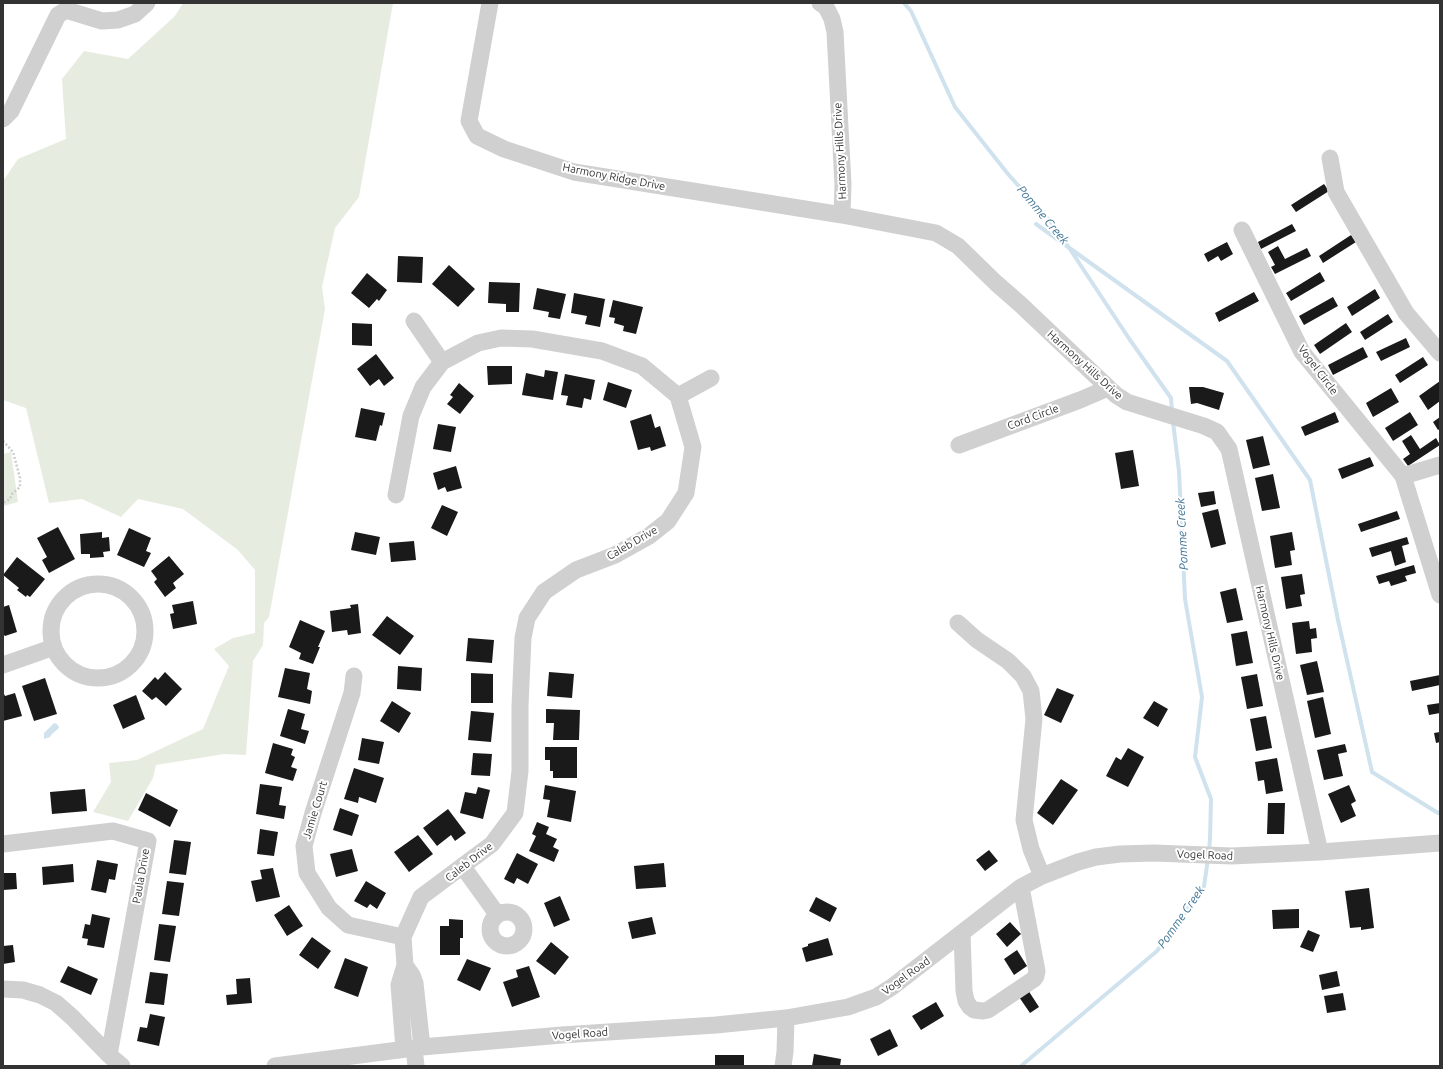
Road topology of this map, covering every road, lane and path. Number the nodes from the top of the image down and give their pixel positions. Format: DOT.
graph roads {
  1 [pos="147,3"];
  2 [pos="490,3"];
  3 [pos="820,3"];
  4 [pos="3,119"];
  5 [pos="1330,158"];
  6 [pos="842,215"];
  7 [pos="1242,230"];
  8 [pos="414,322"];
  9 [pos="1440,353"];
  10 [pos="442,362"];
  11 [pos="711,378"];
  12 [pos="1108,388"];
  13 [pos="678,396"];
  14 [pos="3,441"];
  15 [pos="959,445"];
  16 [pos="1440,465"];
  17 [pos="1403,476"];
  18 [pos="396,495"];
  19 [pos="3,503"];
  20 [pos="1440,595"];
  21 [pos="958,623"];
  22 [pos="54,647"];
  23 [pos="3,665"];
  24 [pos="354,676"];
  25 [pos="1440,843"];
  26 [pos="3,844"];
  27 [pos="1320,852"];
  28 [pos="463,867"];
  29 [pos="1042,876"];
  30 [pos="1021,887"];
  31 [pos="497,914"];
  32 [pos="962,933"];
  33 [pos="403,937"];
  34 [pos="3,989"];
  35 [pos="786,1018"];
  36 [pos="413,1048"];
  37 [pos="109,1055"];
  38 [pos="122,1066"];
  39 [pos="275,1066"];
  40 [pos="416,1066"];
  41 [pos="783,1066"];
  1 -- 4 [label="street"];
  2 -- 6 [label="street, Harmony Ridge Drive"];
  3 -- 6 [label="street, Harmony Hills Drive"];
  5 -- 9 [label="street"];
  6 -- 12 [label="street, Harmony Hills Drive"];
  7 -- 17 [label="street, Vogel Circle"];
  8 -- 10 [label="street"];
  10 -- 13 [label="street"];
  10 -- 18 [label="street"];
  11 -- 13 [label="street"];
  12 -- 15 [label="street, Cord Circle"];
  12 -- 27 [label="street, Harmony Hills Drive"];
  13 -- 28 [label="street, Caleb Drive"];
  14 -- 19 [label="path"];
  16 -- 17 [label="street"];
  17 -- 20 [label="street, Vogel Circle"];
  21 -- 29 [label="street"];
  22 -- 22 [label="street"];
  22 -- 23 [label="street"];
  24 -- 33 [label="street, Jamie Court"];
  25 -- 27 [label="street, Vogel Road"];
  26 -- 37 [label="street, Paula Drive"];
  27 -- 29 [label="street, Vogel Road"];
  28 -- 31 [label="street"];
  28 -- 33 [label="street, Caleb Drive"];
  29 -- 30 [label="street, Vogel Road"];
  30 -- 32 [label="street, Vogel Road"];
  30 -- 32 [label="street"];
  32 -- 35 [label="street, Vogel Road"];
  33 -- 36 [label="street, Caleb Drive"];
  34 -- 37 [label="street"];
  35 -- 36 [label="street, Vogel Road"];
  35 -- 41 [label="street"];
  36 -- 39 [label="street, Vogel Road"];
  36 -- 40 [label="street, Caleb Drive"];
  37 -- 38 [label="street"];
}
